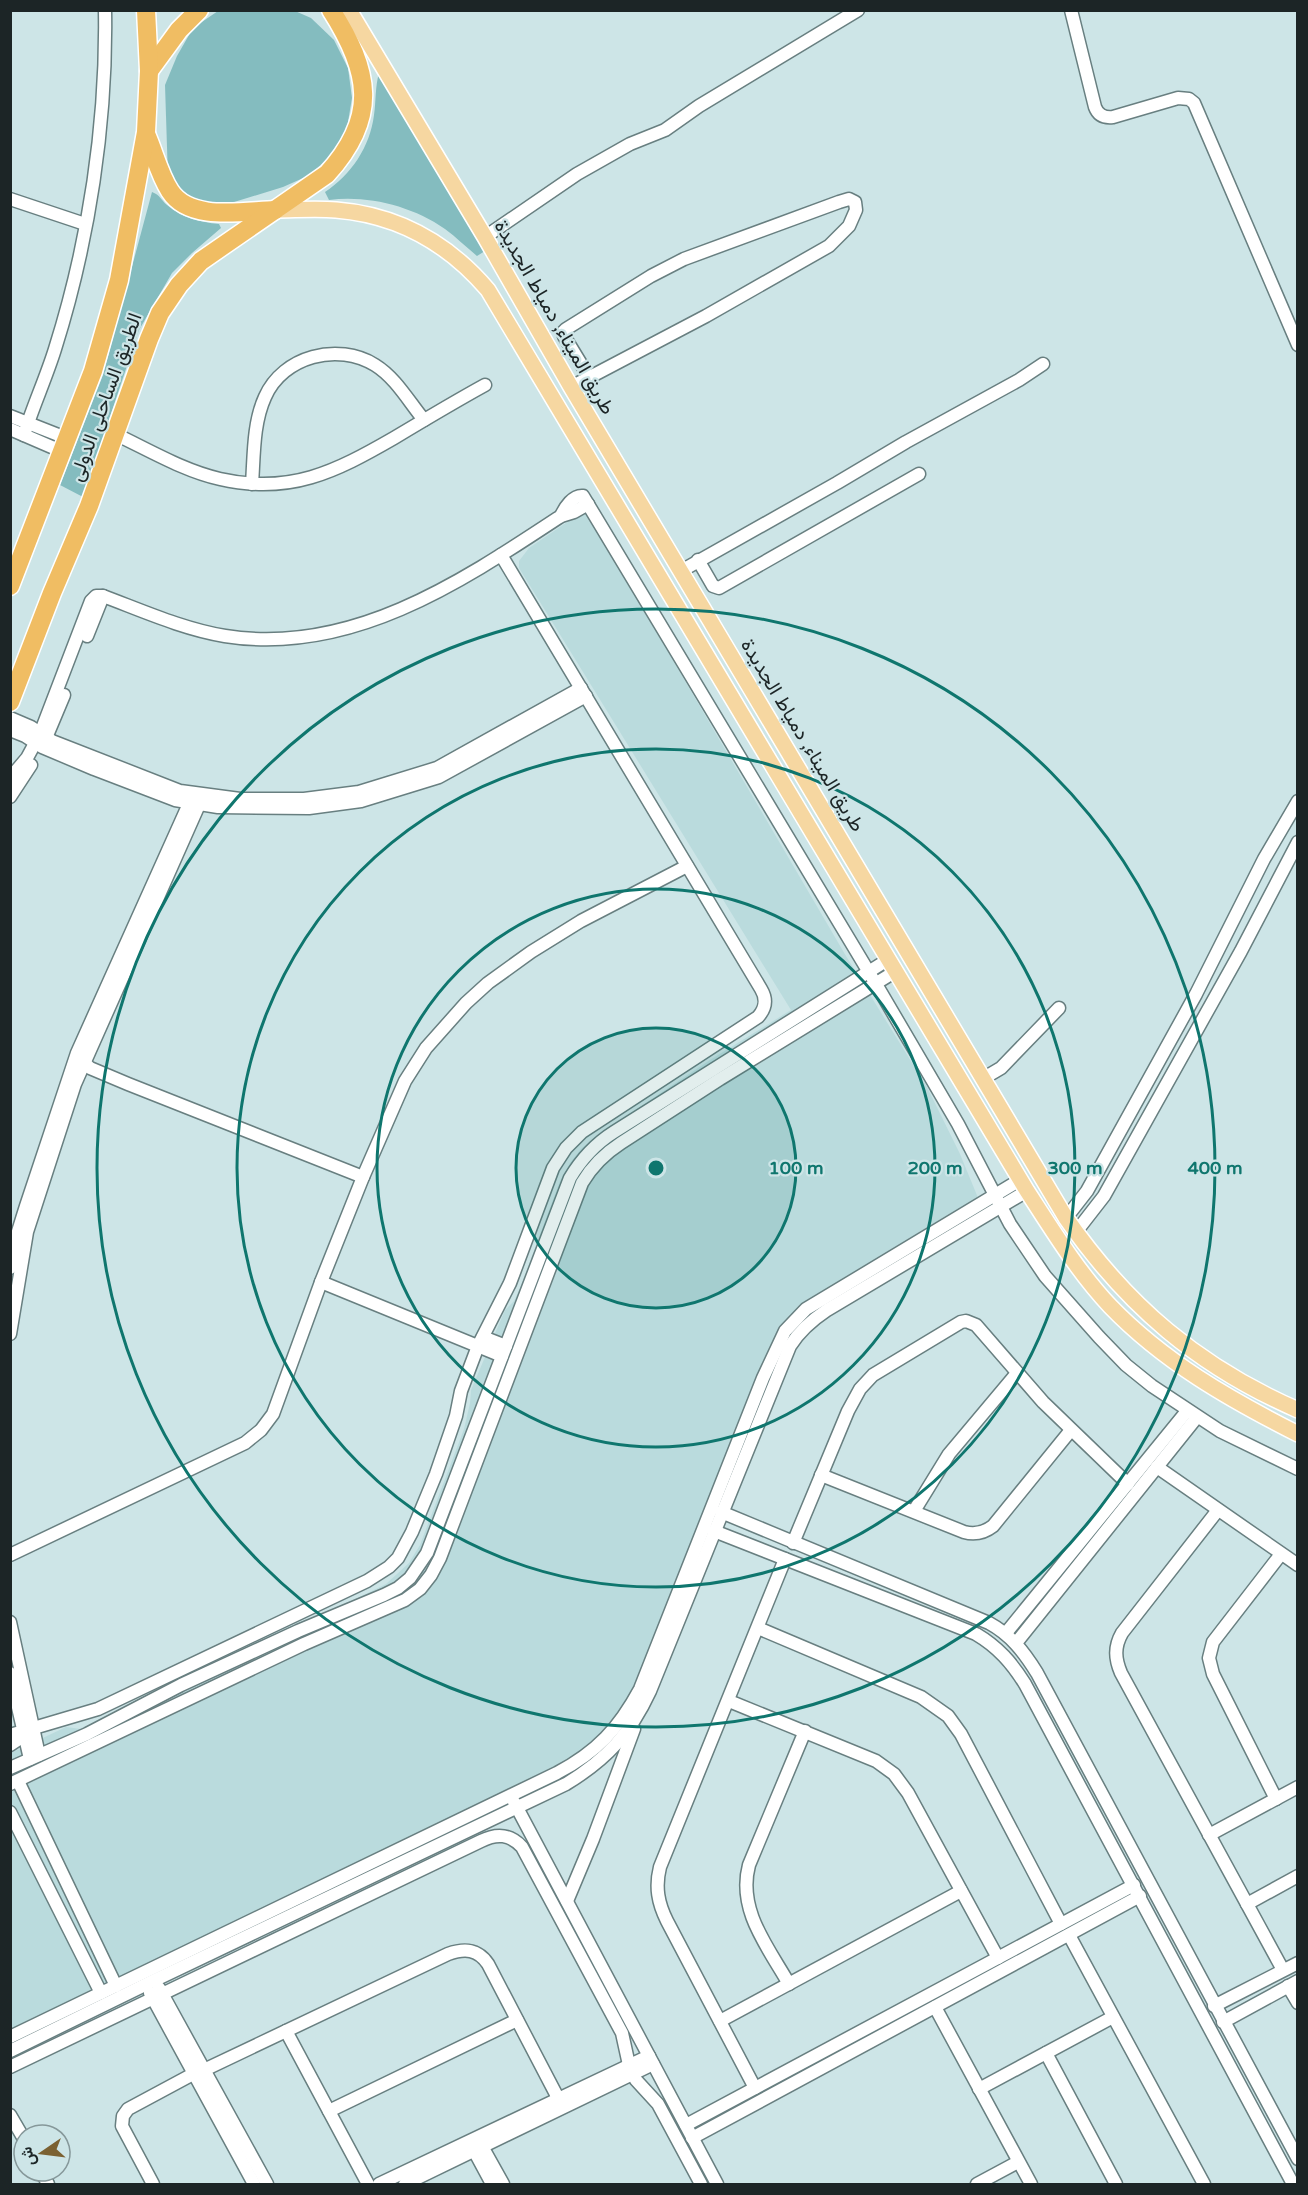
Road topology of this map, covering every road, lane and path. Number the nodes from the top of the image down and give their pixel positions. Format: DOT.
graph roads {
  1 [pos="105,10"];
  2 [pos="146,10"];
  3 [pos="199,10"];
  4 [pos="331,10"];
  5 [pos="349,10"];
  6 [pos="858,10"];
  7 [pos="1071,10"];
  8 [pos="149,71"];
  9 [pos="146,132"];
  10 [pos="10,199"];
  11 [pos="275,210"];
  12 [pos="85,224"];
  13 [pos="485,237"];
  14 [pos="1298,345"];
  15 [pos="1043,364"];
  16 [pos="589,377"];
  17 [pos="484,384"];
  18 [pos="571,387"];
  19 [pos="10,416"];
  20 [pos="424,420"];
  21 [pos="10,429"];
  22 [pos="26,429"];
  23 [pos="115,434"];
  24 [pos="64,445"];
  25 [pos="919,474"];
  26 [pos="252,484"];
  27 [pos="501,555"];
  28 [pos="698,560"];
  29 [pos="681,571"];
  30 [pos="10,586"];
  31 [pos="583,692"];
  32 [pos="10,702"];
  33 [pos="10,718"];
  34 [pos="10,730"];
  35 [pos="41,741"];
  36 [pos="10,778"];
  37 [pos="10,797"];
  38 [pos="196,799"];
  39 [pos="1298,801"];
  40 [pos="1298,842"];
  41 [pos="847,849"];
  42 [pos="829,859"];
  43 [pos="856,865"];
  44 [pos="687,866"];
  45 [pos="839,876"];
  46 [pos="892,965"];
  47 [pos="870,973"];
  48 [pos="876,984"];
  49 [pos="1059,1008"];
  50 [pos="80,1058"];
  51 [pos="984,1078"];
  52 [pos="363,1177"];
  53 [pos="1024,1185"];
  54 [pos="994,1195"];
  55 [pos="1000,1207"];
  56 [pos="1066,1218"];
  57 [pos="1076,1232"];
  58 [pos="10,1268"];
  59 [pos="321,1282"];
  60 [pos="10,1334"];
  61 [pos="481,1341"];
  62 [pos="504,1351"];
  63 [pos="1017,1373"];
  64 [pos="1298,1410"];
  65 [pos="1192,1414"];
  66 [pos="1071,1430"];
  67 [pos="1298,1434"];
  68 [pos="737,1457"];
  69 [pos="1157,1467"];
  70 [pos="1298,1469"];
  71 [pos="821,1475"];
  72 [pos="1128,1484"];
  73 [pos="1218,1510"];
  74 [pos="914,1511"];
  75 [pos="721,1512"];
  76 [pos="714,1531"];
  77 [pos="793,1543"];
  78 [pos="1281,1554"];
  79 [pos="10,1555"];
  80 [pos="785,1559"];
  81 [pos="1298,1565"];
  82 [pos="10,1622"];
  83 [pos="758,1628"];
  84 [pos="1006,1633"];
  85 [pos="1016,1643"];
  86 [pos="10,1673"];
  87 [pos="729,1701"];
  88 [pos="639,1714"];
  89 [pos="29,1730"];
  90 [pos="805,1731"];
  91 [pos="10,1735"];
  92 [pos="70,1741"];
  93 [pos="10,1745"];
  94 [pos="77,1753"];
  95 [pos="34,1757"];
  96 [pos="10,1768"];
  97 [pos="14,1782"];
  98 [pos="1298,1787"];
  99 [pos="1276,1799"];
  100 [pos="514,1801"];
  101 [pos="10,1812"];
  102 [pos="1209,1835"];
  103 [pos="1298,1876"];
  104 [pos="961,1891"];
  105 [pos="1137,1891"];
  106 [pos="567,1901"];
  107 [pos="1247,1904"];
  108 [pos="1061,1924"];
  109 [pos="1069,1935"];
  110 [pos="998,1958"];
  111 [pos="1298,1963"];
  112 [pos="1283,1971"];
  113 [pos="150,1982"];
  114 [pos="789,1984"];
  115 [pos="1293,1984"];
  116 [pos="116,1986"];
  117 [pos="100,1993"];
  118 [pos="158,1996"];
  119 [pos="1298,2003"];
  120 [pos="1214,2006"];
  121 [pos="934,2007"];
  122 [pos="1113,2017"];
  123 [pos="517,2020"];
  124 [pos="720,2021"];
  125 [pos="1223,2022"];
  126 [pos="286,2031"];
  127 [pos="10,2037"];
  128 [pos="10,2051"];
  129 [pos="1046,2053"];
  130 [pos="651,2060"];
  131 [pos="10,2067"];
  132 [pos="631,2069"];
  133 [pos="199,2071"];
  134 [pos="755,2088"];
  135 [pos="979,2089"];
  136 [pos="558,2098"];
  137 [pos="329,2111"];
  138 [pos="686,2125"];
  139 [pos="692,2138"];
  140 [pos="475,2144"];
  141 [pos="1298,2159"];
  142 [pos="1018,2162"];
  143 [pos="153,2184"];
  144 [pos="254,2184"];
  145 [pos="267,2184"];
  146 [pos="368,2184"];
  147 [pos="379,2184"];
  148 [pos="405,2184"];
  149 [pos="492,2184"];
  150 [pos="503,2184"];
  151 [pos="701,2184"];
  152 [pos="717,2184"];
  153 [pos="977,2184"];
  154 [pos="1031,2184"];
  155 [pos="1116,2184"];
  156 [pos="1204,2184"];
  157 [pos="1293,2184"];
  1 -- 12 [label="street"];
  2 -- 8 [label="highway, الطريق الساحلى الدولى"];
  3 -- 8 [label="highway"];
  4 -- 11 [label="highway, الطريق الساحلى الدولى"];
  5 -- 13 [label="main road, طريق الميناء, دمياط الجديدة"];
  6 -- 13 [label="street"];
  7 -- 14 [label="street"];
  8 -- 9 [label="highway, الطريق الساحلى الدولى"];
  9 -- 11 [label="highway"];
  9 -- 24 [label="highway, الطريق الساحلى الدولى"];
  10 -- 12 [label="street"];
  11 -- 23 [label="highway, الطريق الساحلى الدولى"];
  11 -- 42 [label="main road, طريق الميناء, دمياط الجديدة"];
  12 -- 22 [label="street"];
  13 -- 18 [label="main road, طريق الميناء, دمياط الجديدة"];
  15 -- 28 [label="street"];
  16 -- 16 [label="street"];
  16 -- 18 [label="street"];
  17 -- 20 [label="street"];
  18 -- 29 [label="main road, طريق الميناء, دمياط الجديدة"];
  19 -- 22 [label="street"];
  20 -- 26 [label="street"];
  20 -- 26 [label="street"];
  21 -- 22 [label="street"];
  22 -- 24 [label="street"];
  23 -- 26 [label="street"];
  23 -- 32 [label="highway, الطريق الساحلى الدولى"];
  24 -- 30 [label="highway, الطريق الساحلى الدولى"];
  25 -- 28 [label="street"];
  27 -- 31 [label="street"];
  27 -- 35 [label="street"];
  27 -- 47 [label="street"];
  28 -- 29 [label="street"];
  29 -- 41 [label="main road, طريق الميناء, دمياط الجديدة"];
  31 -- 38 [label="street"];
  31 -- 44 [label="street"];
  33 -- 35 [label="street"];
  34 -- 35 [label="street"];
  35 -- 36 [label="street"];
  35 -- 37 [label="street"];
  35 -- 38 [label="street"];
  38 -- 50 [label="street"];
  39 -- 56 [label="street"];
  40 -- 57 [label="street"];
  41 -- 42 [label="main road"];
  41 -- 43 [label="main road, طريق الميناء, دمياط الجديدة"];
  42 -- 45 [label="main road, طريق الميناء, دمياط الجديدة"];
  43 -- 45 [label="main road"];
  43 -- 51 [label="main road, طريق الميناء, دمياط الجديدة"];
  44 -- 52 [label="street"];
  44 -- 61 [label="street"];
  45 -- 46 [label="main road, طريق الميناء, دمياط الجديدة"];
  46 -- 47 [label="street"];
  46 -- 48 [label="street"];
  46 -- 53 [label="main road, طريق الميناء, دمياط الجديدة"];
  47 -- 48 [label="street"];
  47 -- 62 [label="street"];
  48 -- 54 [label="street"];
  48 -- 94 [label="street"];
  49 -- 51 [label="street"];
  50 -- 52 [label="street"];
  50 -- 58 [label="street"];
  50 -- 60 [label="street"];
  51 -- 56 [label="main road, طريق الميناء, دمياط الجديدة"];
  52 -- 59 [label="street"];
  53 -- 54 [label="street"];
  53 -- 55 [label="street"];
  53 -- 67 [label="main road, طريق الميناء, دمياط الجديدة"];
  54 -- 55 [label="street"];
  54 -- 68 [label="street"];
  55 -- 65 [label="street"];
  55 -- 68 [label="street"];
  56 -- 57 [label="main road, طريق الميناء, دمياط الجديدة"];
  57 -- 64 [label="main road, طريق الميناء, دمياط الجديدة"];
  59 -- 61 [label="street"];
  59 -- 79 [label="street"];
  61 -- 62 [label="street"];
  61 -- 89 [label="street"];
  62 -- 92 [label="street"];
  63 -- 66 [label="street"];
  63 -- 71 [label="street"];
  63 -- 74 [label="street"];
  65 -- 69 [label="street"];
  65 -- 70 [label="street"];
  65 -- 72 [label="street"];
  66 -- 72 [label="street"];
  66 -- 74 [label="street"];
  68 -- 75 [label="street"];
  68 -- 100 [label="street"];
  69 -- 73 [label="street"];
  69 -- 85 [label="street"];
  71 -- 74 [label="street"];
  71 -- 77 [label="street"];
  72 -- 84 [label="street"];
  73 -- 78 [label="street"];
  73 -- 102 [label="street"];
  75 -- 76 [label="street"];
  75 -- 77 [label="street"];
  76 -- 80 [label="street"];
  76 -- 88 [label="street"];
  77 -- 84 [label="street"];
  78 -- 81 [label="street"];
  78 -- 99 [label="street"];
  80 -- 83 [label="street"];
  80 -- 105 [label="street"];
  82 -- 89 [label="street"];
  83 -- 87 [label="street"];
  83 -- 108 [label="street"];
  84 -- 85 [label="street"];
  85 -- 120 [label="street"];
  86 -- 89 [label="street"];
  87 -- 90 [label="street"];
  87 -- 124 [label="street"];
  88 -- 100 [label="street"];
  88 -- 106 [label="street"];
  89 -- 91 [label="street"];
  89 -- 93 [label="street"];
  89 -- 95 [label="street"];
  90 -- 104 [label="street"];
  90 -- 114 [label="street"];
  92 -- 94 [label="street"];
  92 -- 95 [label="street"];
  94 -- 97 [label="street"];
  95 -- 96 [label="street"];
  97 -- 116 [label="street"];
  98 -- 99 [label="street"];
  99 -- 102 [label="street"];
  100 -- 106 [label="street"];
  100 -- 113 [label="street"];
  100 -- 116 [label="street"];
  101 -- 117 [label="street"];
  102 -- 107 [label="street"];
  103 -- 107 [label="street"];
  104 -- 110 [label="street"];
  104 -- 114 [label="street"];
  105 -- 108 [label="street"];
  105 -- 109 [label="street"];
  105 -- 157 [label="street"];
  106 -- 130 [label="street"];
  107 -- 112 [label="street"];
  108 -- 110 [label="street"];
  109 -- 121 [label="street"];
  109 -- 122 [label="street"];
  110 -- 134 [label="street"];
  111 -- 112 [label="street"];
  112 -- 120 [label="street"];
  113 -- 118 [label="street"];
  113 -- 128 [label="street"];
  114 -- 124 [label="street"];
  115 -- 119 [label="street"];
  115 -- 125 [label="street"];
  116 -- 117 [label="street"];
  117 -- 127 [label="street"];
  118 -- 131 [label="street"];
  118 -- 132 [label="street"];
  118 -- 133 [label="street"];
  120 -- 125 [label="street"];
  121 -- 135 [label="street"];
  121 -- 139 [label="street"];
  122 -- 129 [label="street"];
  122 -- 156 [label="street"];
  123 -- 126 [label="street"];
  123 -- 136 [label="street"];
  123 -- 137 [label="street"];
  124 -- 134 [label="street"];
  125 -- 141 [label="street"];
  126 -- 133 [label="street"];
  126 -- 137 [label="street"];
  129 -- 135 [label="street"];
  129 -- 155 [label="street"];
  130 -- 132 [label="street"];
  130 -- 138 [label="street"];
  132 -- 136 [label="street"];
  132 -- 140 [label="street"];
  132 -- 151 [label="street"];
  133 -- 143 [label="street"];
  133 -- 144 [label="street"];
  133 -- 145 [label="street"];
  134 -- 138 [label="street"];
  135 -- 142 [label="street"];
  136 -- 140 [label="street"];
  137 -- 146 [label="street"];
  138 -- 139 [label="street"];
  139 -- 152 [label="street"];
  140 -- 147 [label="street"];
  140 -- 148 [label="street"];
  140 -- 149 [label="street"];
  140 -- 150 [label="street"];
  142 -- 153 [label="street"];
  142 -- 154 [label="street"];
}
